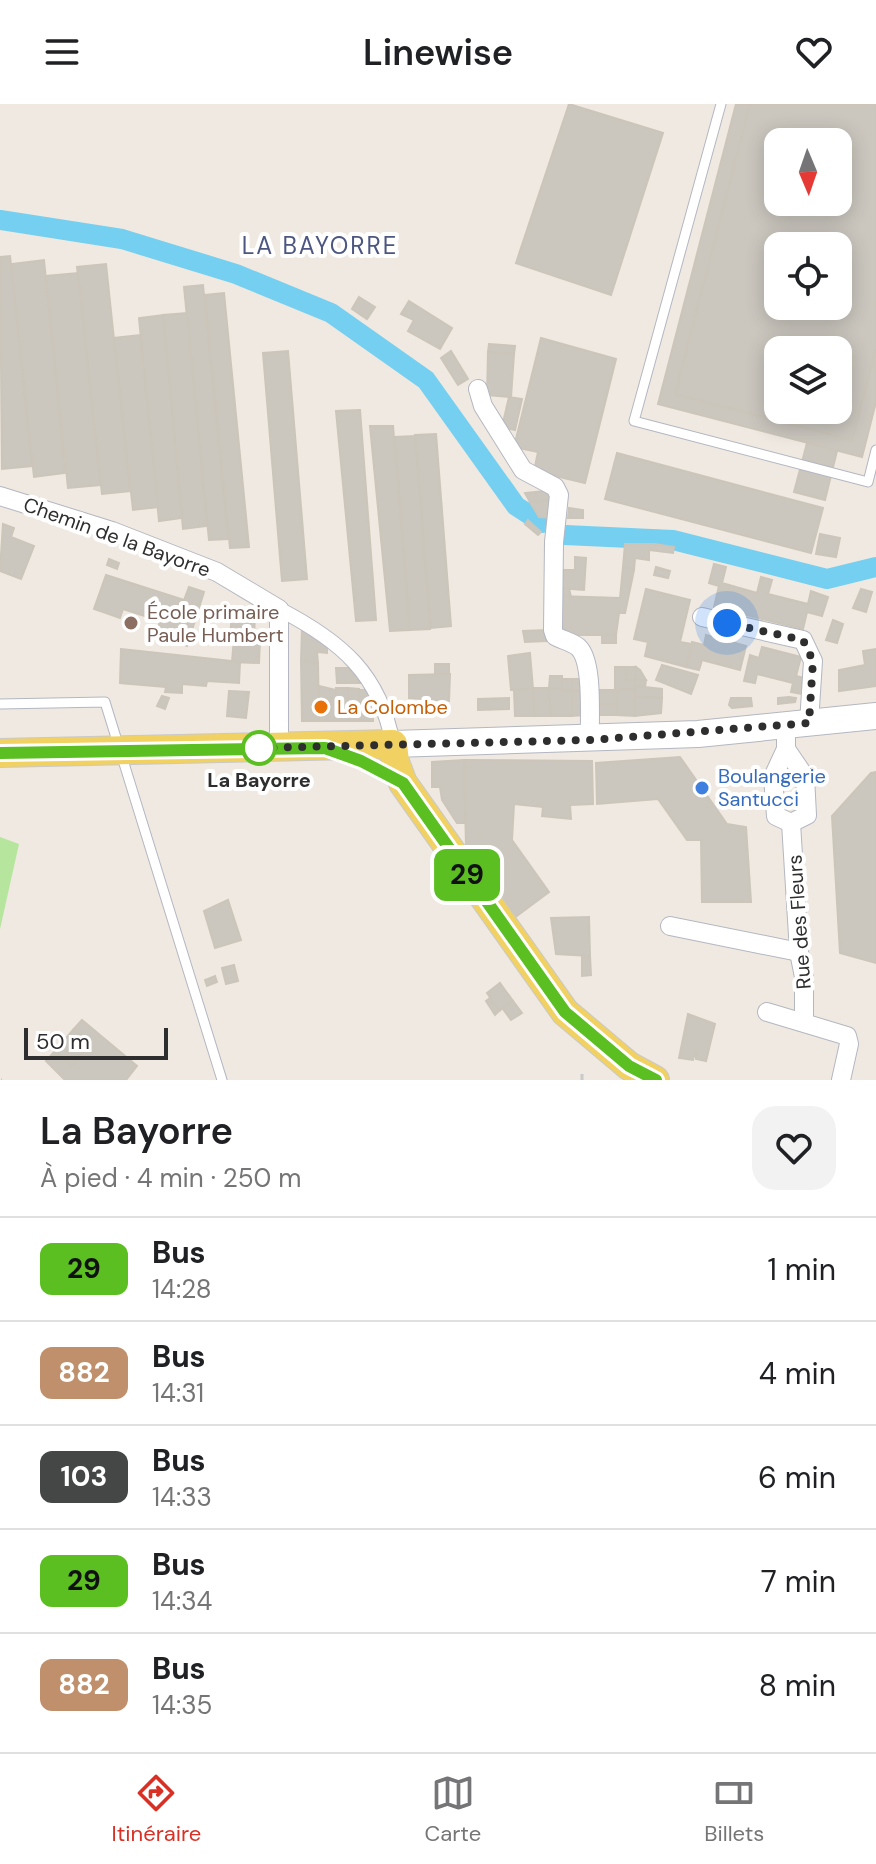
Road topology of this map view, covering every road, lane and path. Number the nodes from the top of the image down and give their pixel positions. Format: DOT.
graph roads {
  1 [pos="721,104"];
  2 [pos="478,389"];
  3 [pos="876,450"];
  4 [pos="0,496"];
  5 [pos="279,609"];
  6 [pos="702,617"];
  7 [pos="0,704"];
  8 [pos="876,716"];
  9 [pos="794,732"];
  10 [pos="590,740"];
  11 [pos="393,744"];
  12 [pos="279,748"];
  13 [pos="325,748"];
  14 [pos="118,750"];
  15 [pos="0,753"];
  16 [pos="403,783"];
  17 [pos="791,823"];
  18 [pos="670,926"];
  19 [pos="799,952"];
  20 [pos="767,1012"];
  21 [pos="804,1022"];
  22 [pos="582,1074"];
  23 [pos="222,1080"];
  24 [pos="582,1080"];
  25 [pos="655,1080"];
  26 [pos="841,1080"];
  1 -- 3 [label="lane"];
  2 -- 10 [label="street"];
  4 -- 5 [label="street, Chemin de la Bayorre"];
  5 -- 11 [label="street, Chemin de la Bayorre"];
  5 -- 12 [label="street"];
  6 -- 9 [label="street"];
  7 -- 14 [label="lane"];
  8 -- 9 [label="main road"];
  9 -- 10 [label="main road"];
  9 -- 17 [label="street"];
  9 -- 17 [label="street"];
  10 -- 11 [label="main road"];
  11 -- 13 [label="main road"];
  11 -- 16 [label="main road"];
  12 -- 13 [label="main road"];
  12 -- 14 [label="main road"];
  13 -- 16 [label="main road"];
  14 -- 15 [label="main road"];
  14 -- 23 [label="lane"];
  16 -- 25 [label="main road"];
  17 -- 19 [label="street, Rue des Fleurs"];
  18 -- 19 [label="street"];
  19 -- 21 [label="street, Rue des Fleurs"];
  20 -- 21 [label="street"];
  21 -- 26 [label="street"];
  22 -- 24 [label="path"];
}
